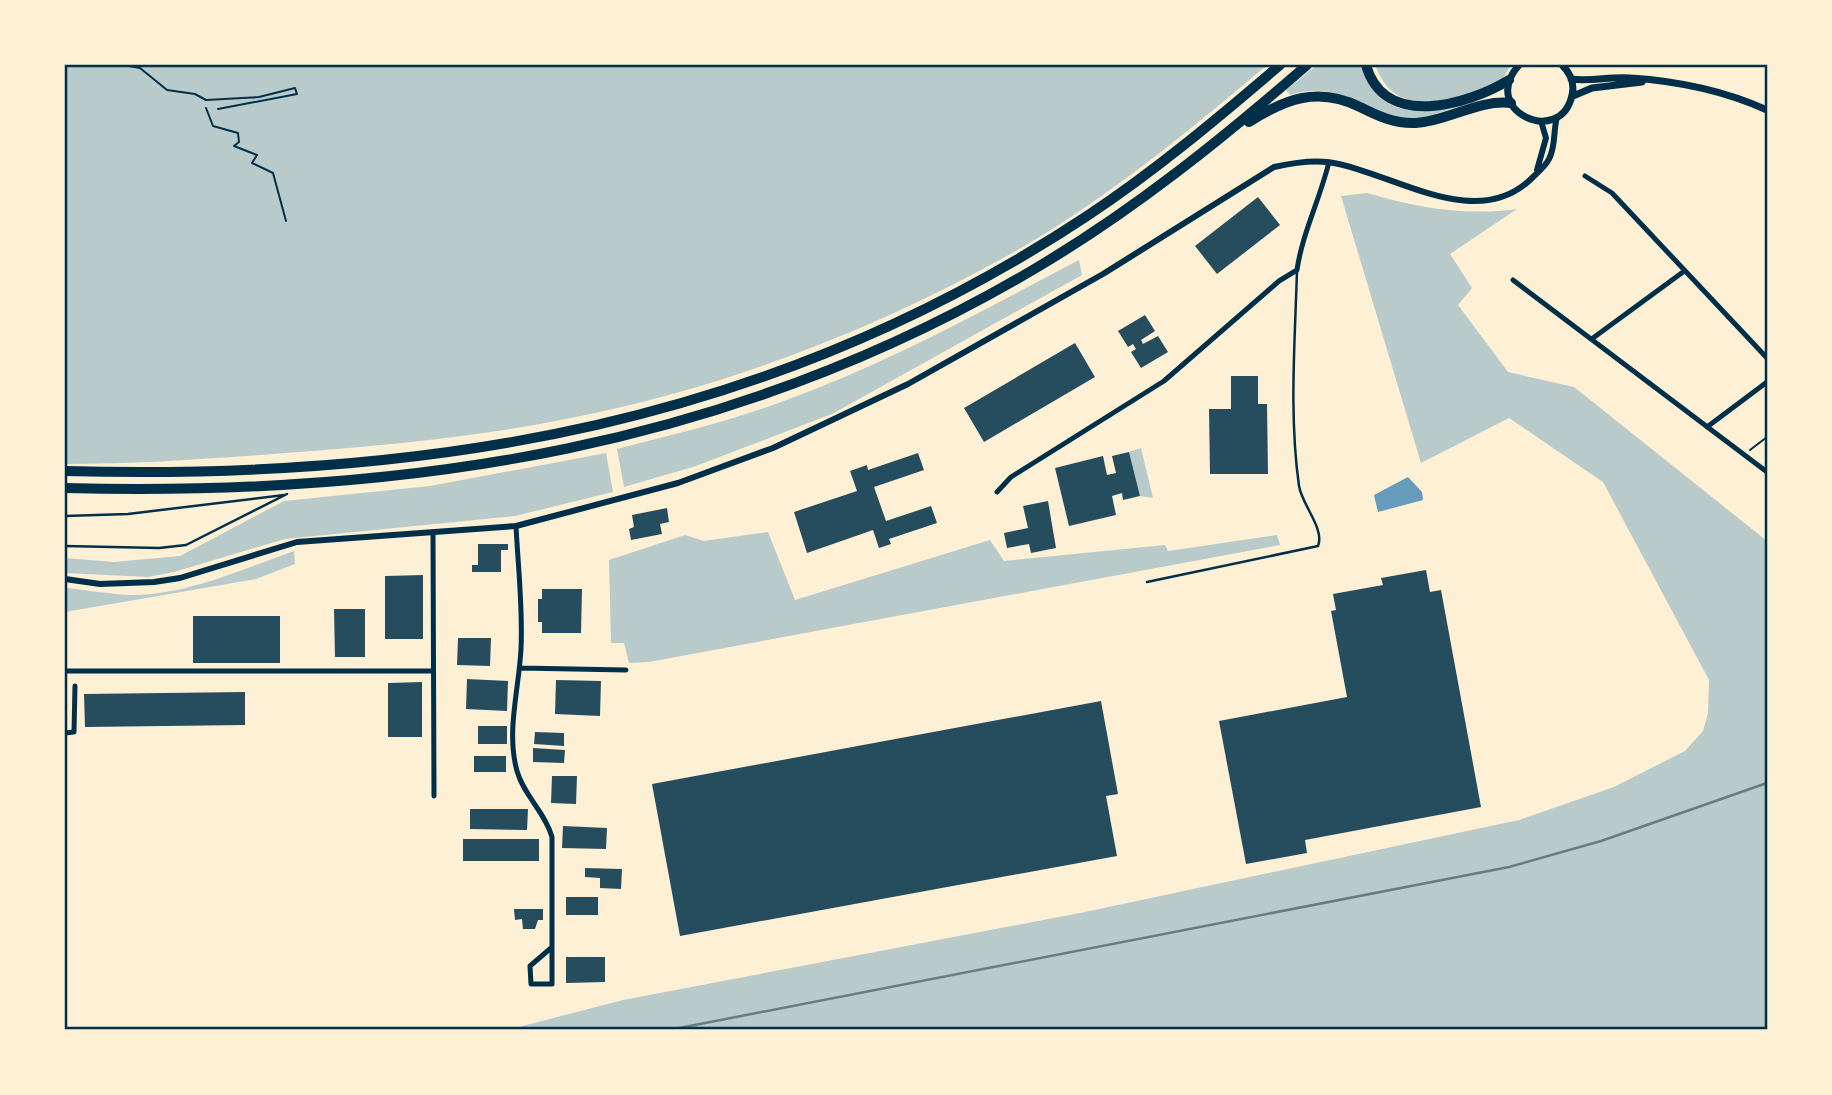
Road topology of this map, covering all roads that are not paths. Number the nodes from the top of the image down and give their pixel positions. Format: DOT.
graph roads {
  1 [pos="1280,65"];
  2 [pos="1307,65"];
  3 [pos="1366,65"];
  4 [pos="1518,65"];
  5 [pos="1564,66"];
  6 [pos="1572,79"];
  7 [pos="1509,80"];
  8 [pos="1649,80"];
  9 [pos="1572,97"];
  10 [pos="1511,103"];
  11 [pos="1766,109"];
  12 [pos="1557,117"];
  13 [pos="1541,121"];
  14 [pos="1224,137"];
  15 [pos="1329,162"];
  16 [pos="1585,176"];
  17 [pos="1533,177"];
  18 [pos="1297,270"];
  19 [pos="1683,272"];
  20 [pos="1513,280"];
  21 [pos="1593,338"];
  22 [pos="1767,358"];
  23 [pos="1767,383"];
  24 [pos="1707,426"];
  25 [pos="65,471"];
  26 [pos="1767,472"];
  27 [pos="65,488"];
  28 [pos="997,492"];
  29 [pos="65,516"];
  30 [pos="516,526"];
  31 [pos="433,532"];
  32 [pos="65,547"];
  33 [pos="65,579"];
  34 [pos="1147,582"];
  35 [pos="520,668"];
  36 [pos="626,670"];
  37 [pos="65,671"];
  38 [pos="433,671"];
  39 [pos="75,686"];
  40 [pos="65,733"];
  41 [pos="434,796"];
  42 [pos="551,948"];
  1 -- 25 [label="highway"];
  2 -- 14 [label="highway"];
  3 -- 7 [label="highway"];
  4 -- 7 [label="main road"];
  5 -- 6 [label="main road"];
  6 -- 8 [label="main road"];
  6 -- 9 [label="main road"];
  7 -- 10 [label="main road"];
  8 -- 9 [label="main road"];
  8 -- 11 [label="main road"];
  9 -- 12 [label="main road"];
  10 -- 13 [label="main road"];
  10 -- 14 [label="highway"];
  12 -- 13 [label="main road"];
  12 -- 17 [label="street"];
  13 -- 17 [label="street"];
  14 -- 27 [label="highway"];
  15 -- 17 [label="street"];
  15 -- 18 [label="street"];
  15 -- 30 [label="street"];
  16 -- 19 [label="street"];
  18 -- 28 [label="street"];
  18 -- 34 [label="lane"];
  19 -- 21 [label="street"];
  19 -- 22 [label="street"];
  20 -- 21 [label="street"];
  21 -- 24 [label="street"];
  23 -- 24 [label="street"];
  24 -- 26 [label="street"];
  29 -- 32 [label="lane"];
  30 -- 31 [label="street"];
  30 -- 35 [label="street"];
  31 -- 33 [label="street"];
  31 -- 38 [label="street"];
  35 -- 36 [label="street"];
  35 -- 42 [label="street"];
  37 -- 38 [label="street"];
  38 -- 41 [label="street"];
  39 -- 40 [label="street"];
  42 -- 42 [label="street"];
}
